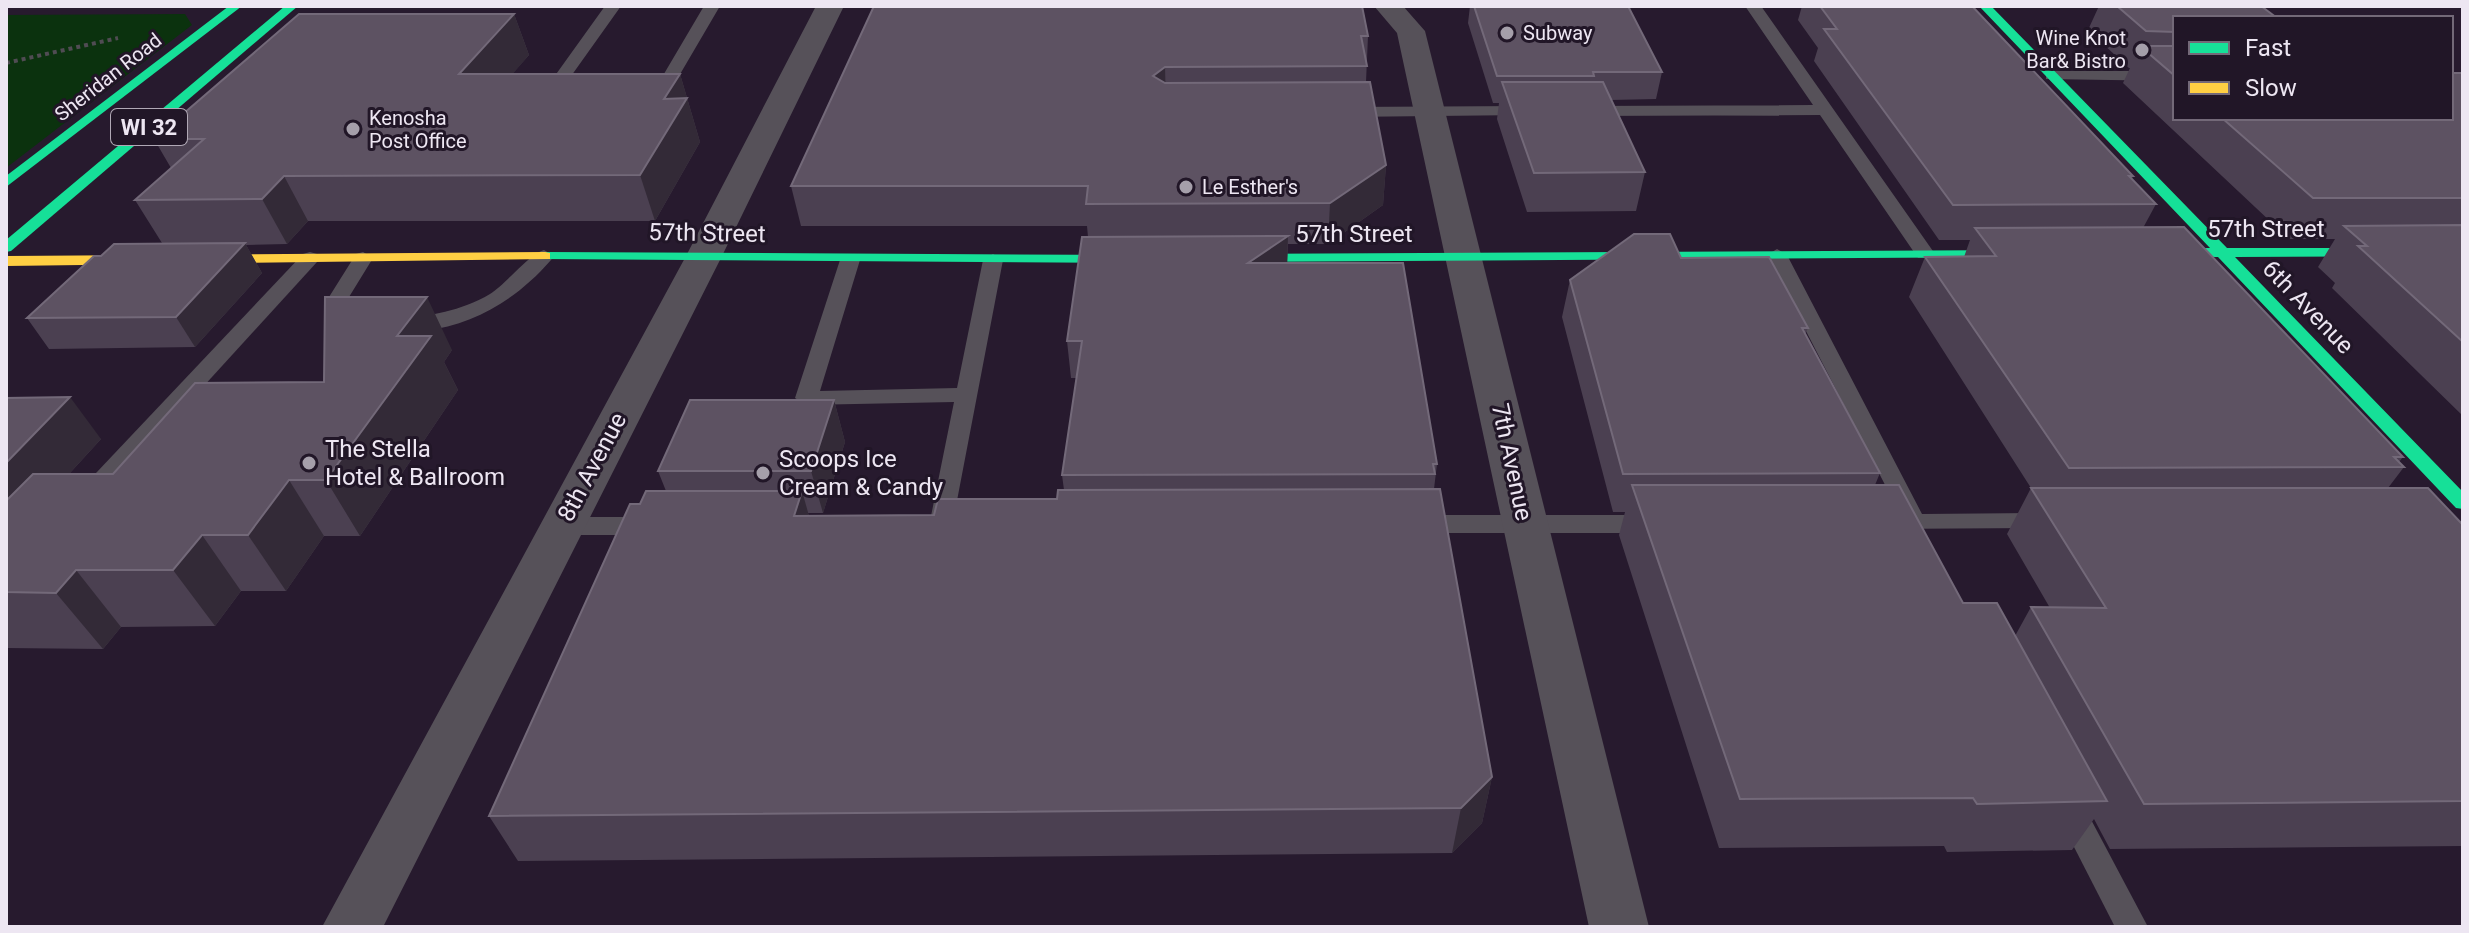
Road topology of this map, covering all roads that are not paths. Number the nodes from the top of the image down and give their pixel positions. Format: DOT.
graph roads {
  1 [pos="236,6"];
  2 [pos="292,6"];
  3 [pos="613,6"];
  4 [pos="712,6"];
  5 [pos="830,6"];
  6 [pos="1388,6"];
  7 [pos="1753,6"];
  8 [pos="1985,6"];
  9 [pos="2052,76"];
  10 [pos="2173,76"];
  11 [pos="583,90"];
  12 [pos="631,90"];
  13 [pos="1826,110"];
  14 [pos="1431,111"];
  15 [pos="1321,112"];
  16 [pos="6,183"];
  17 [pos="6,248"];
  18 [pos="2463,252"];
  19 [pos="2129,253"];
  20 [pos="2222,253"];
  21 [pos="1925,254"];
  22 [pos="2035,254"];
  23 [pos="1777,255"];
  24 [pos="544,256"];
  25 [pos="704,256"];
  26 [pos="1468,257"];
  27 [pos="310,258"];
  28 [pos="363,258"];
  29 [pos="1216,258"];
  30 [pos="1152,259"];
  31 [pos="850,260"];
  32 [pos="993,260"];
  33 [pos="6,261"];
  34 [pos="967,395"];
  35 [pos="2458,515"];
  36 [pos="71,516"];
  37 [pos="2073,522"];
  38 [pos="1525,523"];
  39 [pos="1870,523"];
  40 [pos="1916,523"];
  41 [pos="1388,524"];
  42 [pos="1671,524"];
  43 [pos="560,526"];
  44 [pos="683,526"];
  45 [pos="912,526"];
  46 [pos="942,526"];
  47 [pos="974,526"];
  48 [pos="1931,550"];
  49 [pos="2057,786"];
  50 [pos="352,927"];
  51 [pos="1619,927"];
  52 [pos="2132,927"];
  1 -- 16 [label="street, Sheridan Road / WI 32"];
  2 -- 17 [label="street, WI 32"];
  3 -- 11 [label="lane"];
  4 -- 12 [label="lane"];
  5 -- 25 [label="street, 8th Avenue"];
  6 -- 14 [label="street, 7th Avenue"];
  7 -- 13 [label="lane"];
  8 -- 9 [label="street, 6th Avenue"];
  9 -- 10 [label="lane"];
  9 -- 20 [label="street, 6th Avenue"];
  13 -- 14 [label="lane"];
  13 -- 21 [label="lane"];
  14 -- 15 [label="lane"];
  14 -- 26 [label="street, 7th Avenue"];
  18 -- 20 [label="street, 57th Street"];
  19 -- 20 [label="street, 57th Street"];
  20 -- 35 [label="street, 6th Avenue"];
  21 -- 22 [label="street, 57th Street"];
  21 -- 23 [label="street, 57th Street"];
  23 -- 26 [label="street, 57th Street"];
  23 -- 40 [label="lane"];
  24 -- 25 [label="street, 57th Street"];
  24 -- 28 [label="street, 57th Street"];
  24 -- 28 [label="lane"];
  25 -- 31 [label="street, 57th Street"];
  25 -- 43 [label="street, 8th Avenue"];
  26 -- 29 [label="street, 57th Street"];
  26 -- 38 [label="street, 7th Avenue"];
  27 -- 28 [label="street, 57th Street"];
  27 -- 33 [label="street, 57th Street"];
  27 -- 36 [label="lane"];
  30 -- 32 [label="street, 57th Street"];
  31 -- 32 [label="street, 57th Street"];
  31 -- 34 [label="lane"];
  32 -- 34 [label="lane"];
  34 -- 46 [label="lane"];
  37 -- 40 [label="lane"];
  38 -- 41 [label="lane"];
  38 -- 42 [label="lane"];
  38 -- 51 [label="street, 7th Avenue"];
  39 -- 40 [label="lane"];
  40 -- 48 [label="lane"];
  43 -- 44 [label="lane"];
  43 -- 50 [label="street, 8th Avenue"];
  45 -- 46 [label="lane"];
  46 -- 47 [label="lane"];
  49 -- 52 [label="lane"];
}
